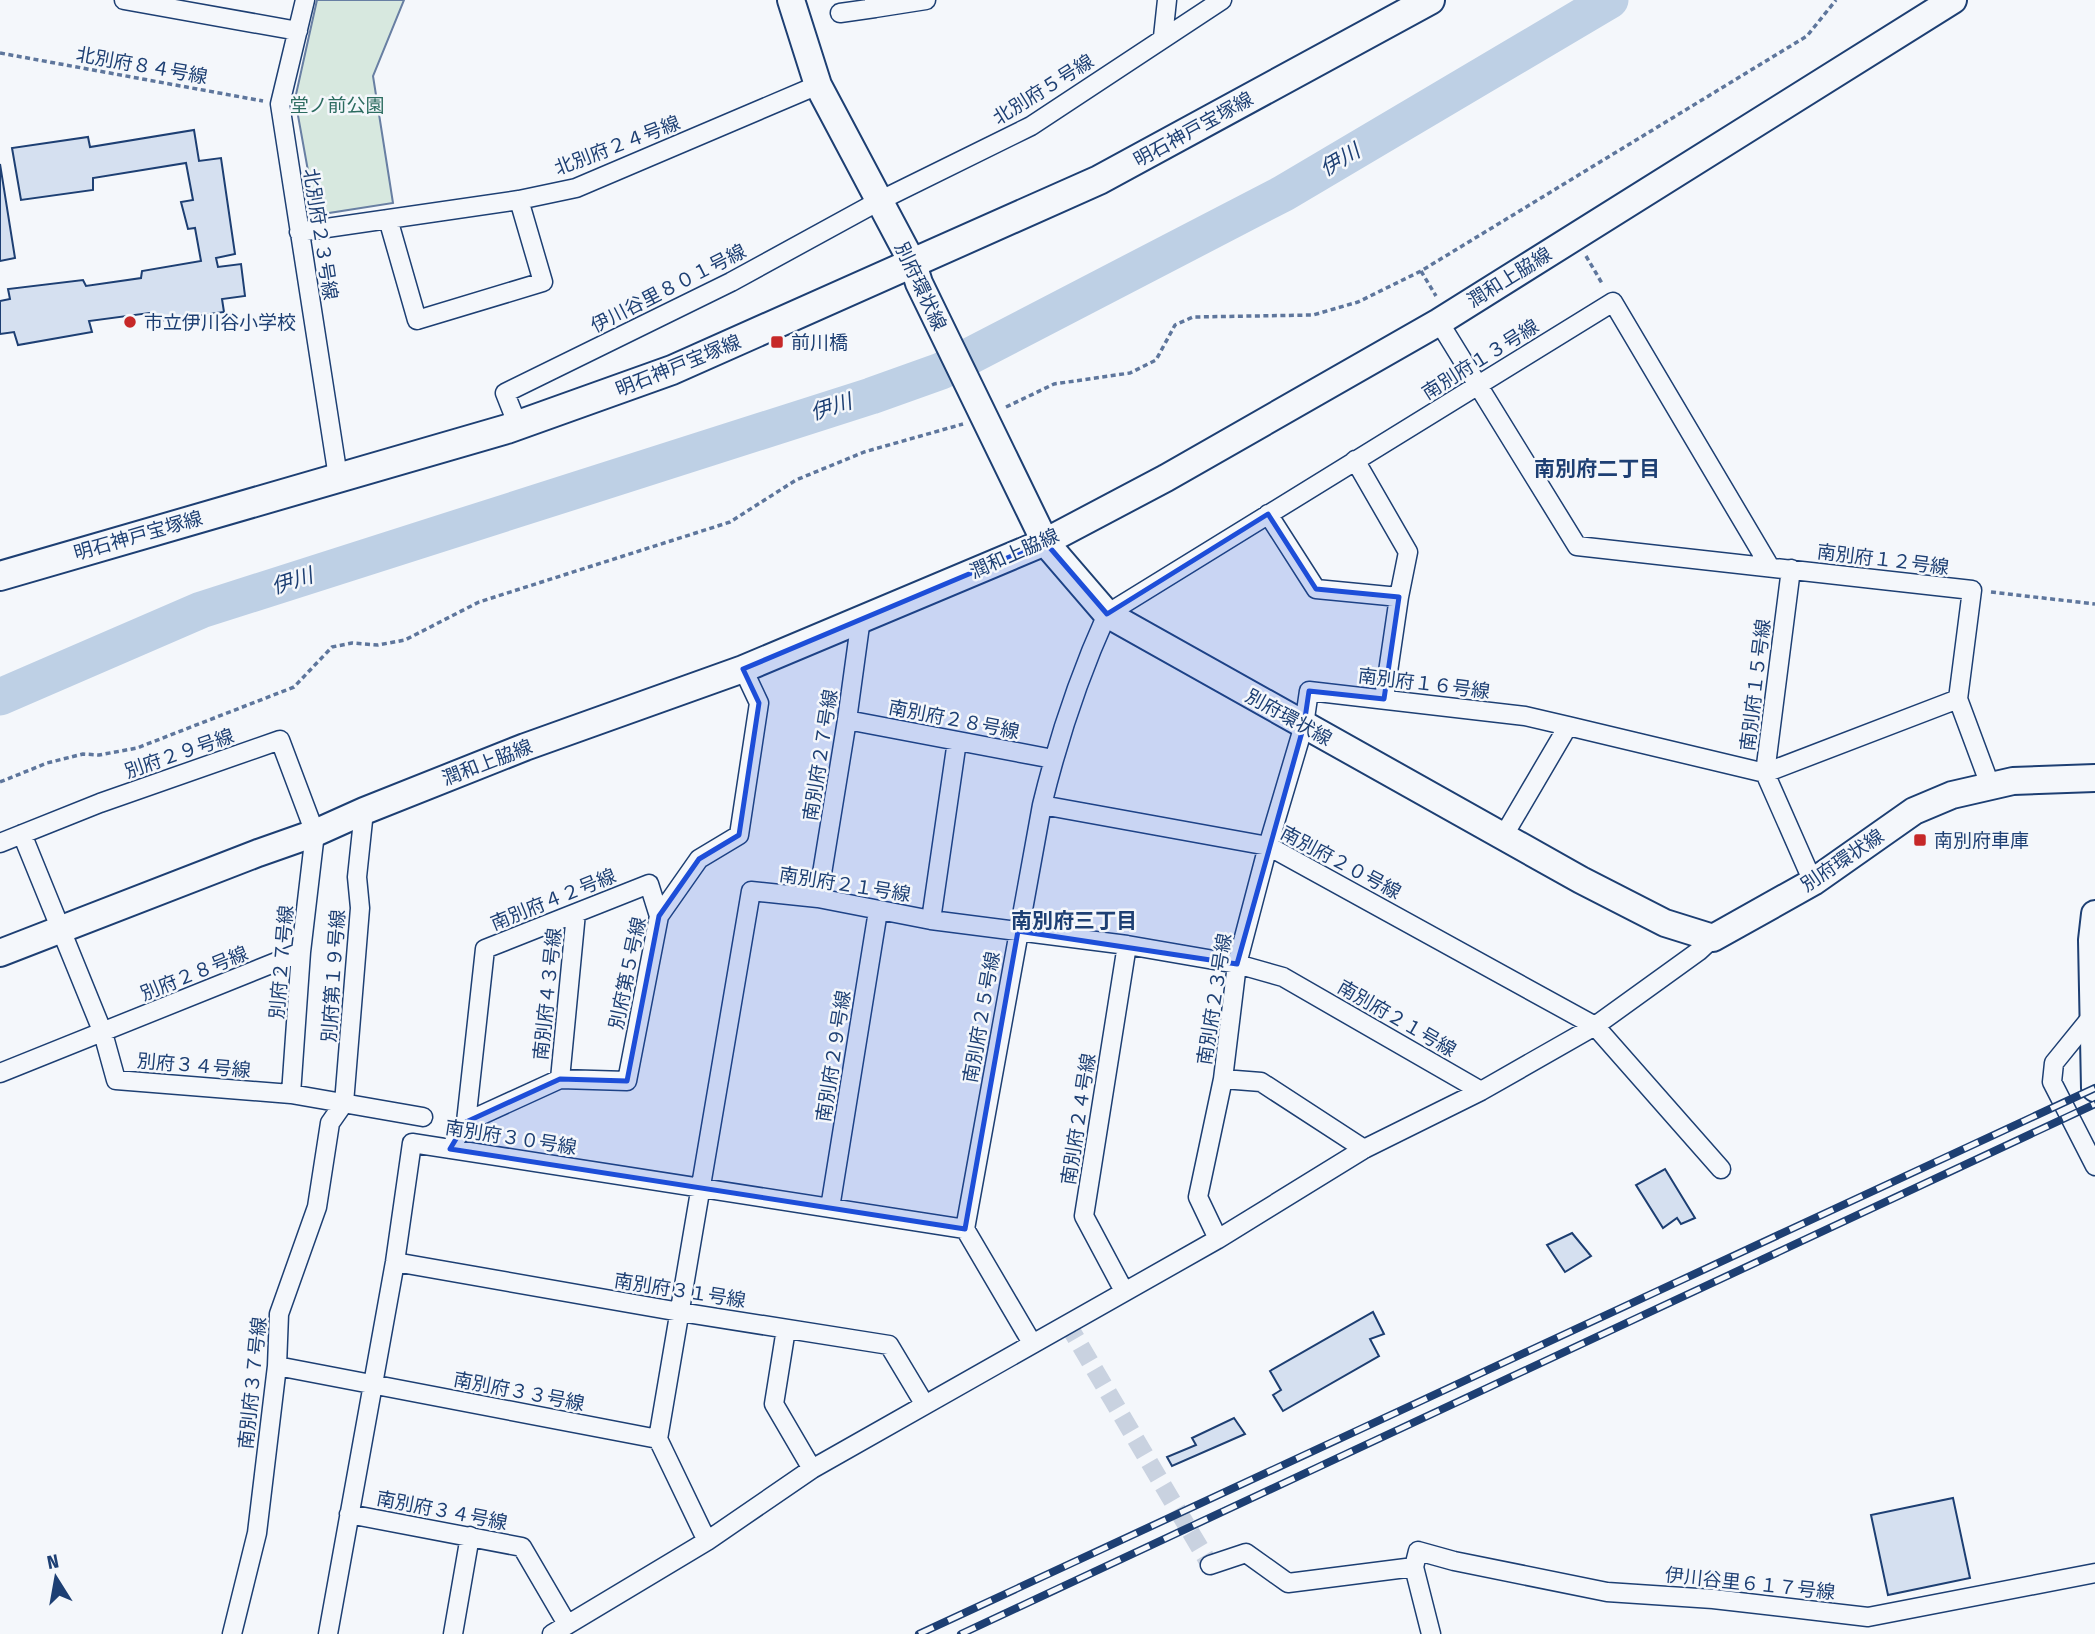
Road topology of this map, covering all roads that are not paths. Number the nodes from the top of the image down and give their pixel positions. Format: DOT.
graph roads {
  1 [pos="124,0"];
  2 [pos="304,0"];
  3 [pos="791,0"];
  4 [pos="926,0"];
  5 [pos="1167,0"];
  6 [pos="1222,0"];
  7 [pos="1430,0"];
  8 [pos="1953,0"];
  9 [pos="874,4"];
  10 [pos="839,13"];
  11 [pos="298,31"];
  12 [pos="1163,37"];
  13 [pos="818,85"];
  14 [pos="519,200"];
  15 [pos="879,201"];
  16 [pos="388,219"];
  17 [pos="299,232"];
  18 [pos="916,274"];
  19 [pos="1443,319"];
  20 [pos="1477,386"];
  21 [pos="518,425"];
  22 [pos="1355,460"];
  23 [pos="338,477"];
  24 [pos="1268,514"];
  25 [pos="1045,541"];
  26 [pos="1770,567"];
  27 [pos="1791,569"];
  28 [pos="0,576"];
  29 [pos="1399,597"];
  30 [pos="1107,614"];
  31 [pos="861,618"];
  32 [pos="743,669"];
  33 [pos="1384,699"];
  34 [pos="1958,699"];
  35 [pos="848,720"];
  36 [pos="1304,726"];
  37 [pos="1568,726"];
  38 [pos="957,741"];
  39 [pos="1053,759"];
  40 [pos="1765,773"];
  41 [pos="2095,778"];
  42 [pos="1990,785"];
  43 [pos="1042,805"];
  44 [pos="364,811"];
  45 [pos="315,833"];
  46 [pos="22,834"];
  47 [pos="1504,835"];
  48 [pos="0,843"];
  49 [pos="1268,846"];
  50 [pos="1813,882"];
  51 [pos="818,898"];
  52 [pos="878,911"];
  53 [pos="576,913"];
  54 [pos="2095,914"];
  55 [pos="659,916"];
  56 [pos="931,920"];
  57 [pos="62,929"];
  58 [pos="1018,931"];
  59 [pos="1713,938"];
  60 [pos="1127,945"];
  61 [pos="301,952"];
  62 [pos="0,953"];
  63 [pos="1237,964"];
  64 [pos="2093,1015"];
  65 [pos="1595,1027"];
  66 [pos="103,1033"];
  67 [pos="0,1073"];
  68 [pos="560,1079"];
  69 [pos="1223,1079"];
  70 [pos="2095,1088"];
  71 [pos="1481,1091"];
  72 [pos="291,1094"];
  73 [pos="344,1103"];
  74 [pos="423,1116"];
  75 [pos="466,1122"];
  76 [pos="450,1149"];
  77 [pos="1364,1149"];
  78 [pos="2095,1166"];
  79 [pos="1721,1169"];
  80 [pos="700,1188"];
  81 [pos="830,1208"];
  82 [pos="965,1229"];
  83 [pos="1218,1239"];
  84 [pos="395,1262"];
  85 [pos="1124,1291"];
  86 [pos="680,1312"];
  87 [pos="786,1329"];
  88 [pos="1032,1343"];
  89 [pos="276,1366"];
  90 [pos="371,1385"];
  91 [pos="925,1405"];
  92 [pos="658,1439"];
  93 [pos="812,1469"];
  94 [pos="349,1514"];
  95 [pos="470,1536"];
  96 [pos="707,1541"];
  97 [pos="1210,1564"];
  98 [pos="1414,1567"];
  99 [pos="2095,1573"];
  100 [pos="568,1624"];
  101 [pos="233,1634"];
  102 [pos="328,1634"];
  103 [pos="453,1634"];
  104 [pos="552,1634"];
  105 [pos="1430,1634"];
  1 -- 11 [label="street"];
  2 -- 11 [label="street, 北別府２３号線"];
  3 -- 13 [label="street, 別府環状線"];
  4 -- 9 [label="street"];
  5 -- 12 [label="street"];
  6 -- 12 [label="street, 北別府５号線"];
  7 -- 18 [label="main road, 明石神戸宝塚線"];
  8 -- 19 [label="street, 潤和上脇線"];
  9 -- 10 [label="street"];
  11 -- 17 [label="street, 北別府２３号線"];
  12 -- 15 [label="street, 北別府５号線"];
  13 -- 14 [label="street, 北別府２４号線"];
  13 -- 15 [label="street, 別府環状線"];
  14 -- 16 [label="street, 北別府２４号線"];
  14 -- 16 [label="street"];
  15 -- 18 [label="street, 別府環状線"];
  15 -- 21 [label="street, 伊川谷里８０１号線"];
  16 -- 17 [label="street, 北別府２４号線"];
  17 -- 23 [label="street, 北別府２３号線"];
  18 -- 21 [label="main road, 明石神戸宝塚線"];
  18 -- 25 [label="street, 別府環状線"];
  19 -- 20 [label="street, 南別府１２号線"];
  19 -- 25 [label="street, 潤和上脇線"];
  20 -- 22 [label="street, 南別府１３号線"];
  20 -- 26 [label="street, 南別府１２号線"];
  20 -- 26 [label="street, 南別府１３号線"];
  21 -- 23 [label="main road, 明石神戸宝塚線"];
  22 -- 24 [label="street, 南別府１３号線"];
  22 -- 29 [label="street"];
  23 -- 28 [label="main road, 明石神戸宝塚線"];
  24 -- 29 [label="street"];
  24 -- 30 [label="street, 南別府１３号線"];
  25 -- 30 [label="street, 別府環状線"];
  25 -- 31 [label="street, 潤和上脇線"];
  26 -- 27 [label="street, 南別府１２号線"];
  27 -- 34 [label="street, 南別府１２号線"];
  27 -- 40 [label="street, 南別府１５号線"];
  29 -- 33 [label="street"];
  30 -- 36 [label="street, 別府環状線"];
  30 -- 39 [label="street, 南別府２５号線"];
  31 -- 32 [label="street, 潤和上脇線"];
  31 -- 35 [label="street, 南別府２７号線"];
  32 -- 44 [label="street, 潤和上脇線"];
  32 -- 55 [label="street, 別府第５号線"];
  33 -- 36 [label="street, 南別府１６号線"];
  33 -- 37 [label="street, 南別府１６号線"];
  34 -- 40 [label="street"];
  34 -- 42 [label="street"];
  35 -- 38 [label="street, 南別府２８号線"];
  35 -- 51 [label="street, 南別府２７号線"];
  36 -- 47 [label="street, 別府環状線"];
  36 -- 49 [label="street, 南別府２３号線"];
  37 -- 40 [label="street"];
  37 -- 47 [label="street"];
  38 -- 39 [label="street, 南別府２８号線"];
  38 -- 56 [label="street"];
  39 -- 43 [label="street, 南別府２５号線"];
  40 -- 50 [label="street, 南別府１５号線"];
  41 -- 42 [label="street, 別府環状線"];
  42 -- 50 [label="street, 別府環状線"];
  43 -- 49 [label="street, 南別府２０号線"];
  43 -- 58 [label="street, 南別府２５号線"];
  44 -- 45 [label="street, 潤和上脇線"];
  44 -- 73 [label="street, 別府第１９号線"];
  45 -- 46 [label="street, 別府２９号線"];
  45 -- 57 [label="street, 潤和上脇線"];
  45 -- 61 [label="street, 別府２７号線"];
  46 -- 48 [label="street, 別府２９号線"];
  46 -- 57 [label="street, 別府３４号線"];
  47 -- 59 [label="street, 別府環状線"];
  49 -- 63 [label="street, 南別府２３号線"];
  49 -- 65 [label="street, 南別府２０号線"];
  50 -- 59 [label="street, 別府環状線"];
  51 -- 52 [label="street, 南別府２１号線"];
  51 -- 80 [label="street, 南別府２１号線"];
  52 -- 56 [label="street, 南別府２１号線"];
  52 -- 81 [label="street, 南別府２９号線"];
  53 -- 55 [label="street, 南別府４２号線"];
  53 -- 68 [label="street, 南別府４３号線"];
  53 -- 75 [label="street, 南別府４２号線"];
  54 -- 64 [label="street"];
  55 -- 68 [label="street, 別府第５号線"];
  56 -- 58 [label="street, 南別府２１号線"];
  57 -- 62 [label="street, 潤和上脇線"];
  57 -- 66 [label="street, 別府３４号線"];
  58 -- 60 [label="street, 南別府２１号線"];
  58 -- 82 [label="street, 南別府２５号線"];
  59 -- 65 [label="street"];
  60 -- 63 [label="street, 南別府２１号線"];
  60 -- 85 [label="street, 南別府２４号線"];
  61 -- 66 [label="street, 別府２８号線"];
  61 -- 72 [label="street, 別府２７号線"];
  63 -- 69 [label="street, 南別府２３号線"];
  63 -- 71 [label="street, 南別府２１号線"];
  64 -- 70 [label="street"];
  64 -- 78 [label="street"];
  65 -- 71 [label="street"];
  65 -- 79 [label="street, 南別府２０号線"];
  66 -- 67 [label="street, 別府２８号線"];
  66 -- 72 [label="street, 別府３４号線"];
  68 -- 75 [label="street, 別府第５号線"];
  69 -- 77 [label="street"];
  69 -- 83 [label="street, 南別府２３号線"];
  71 -- 77 [label="street"];
  72 -- 73 [label="street, 別府３４号線"];
  73 -- 74 [label="street"];
  73 -- 89 [label="street, 南別府３７号線"];
  75 -- 76 [label="street"];
  76 -- 80 [label="street, 南別府３０号線"];
  76 -- 84 [label="street, 南別府３０号線"];
  77 -- 83 [label="street"];
  80 -- 81 [label="street, 南別府３０号線"];
  80 -- 86 [label="street, 南別府２１号線"];
  81 -- 82 [label="street, 南別府３０号線"];
  82 -- 88 [label="street"];
  83 -- 85 [label="street"];
  84 -- 86 [label="street, 南別府３１号線"];
  84 -- 90 [label="street, 南別府３０号線"];
  85 -- 88 [label="street"];
  86 -- 87 [label="street, 南別府３１号線"];
  86 -- 92 [label="street, 南別府２１号線"];
  87 -- 91 [label="street, 南別府３１号線"];
  87 -- 93 [label="street"];
  88 -- 91 [label="street"];
  89 -- 90 [label="street, 南別府３３号線"];
  89 -- 101 [label="street, 南別府３７号線"];
  90 -- 92 [label="street, 南別府３３号線"];
  90 -- 94 [label="street, 南別府３０号線"];
  91 -- 93 [label="street"];
  92 -- 96 [label="street"];
  93 -- 96 [label="street"];
  94 -- 95 [label="street, 南別府３４号線"];
  94 -- 102 [label="street, 南別府３０号線"];
  95 -- 100 [label="street, 南別府３４号線"];
  95 -- 103 [label="street"];
  96 -- 100 [label="street"];
  97 -- 98 [label="street"];
  98 -- 99 [label="street, 伊川谷里６１７号線"];
  98 -- 105 [label="street"];
  100 -- 104 [label="street"];
}
